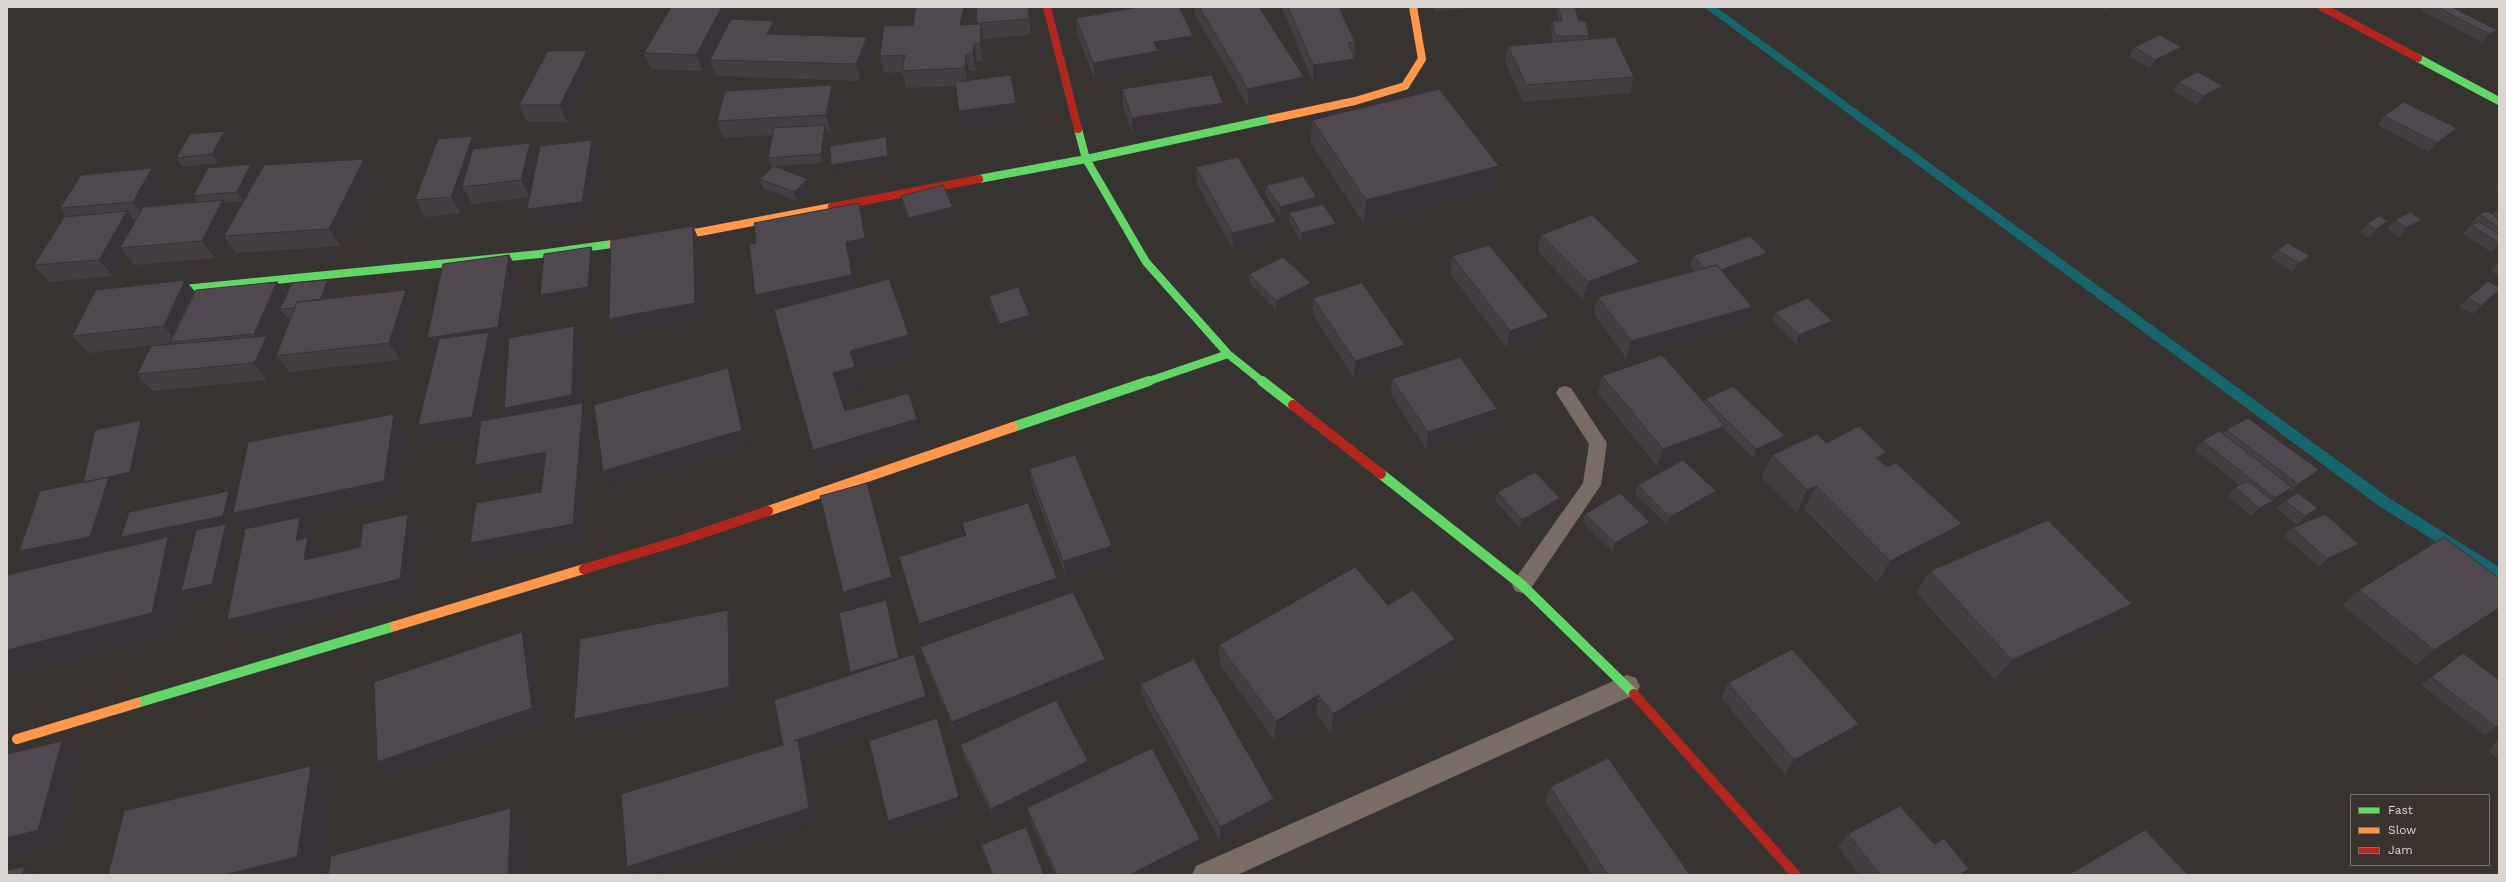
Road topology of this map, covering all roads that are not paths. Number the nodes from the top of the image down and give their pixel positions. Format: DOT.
graph roads {
  1 [pos="1047,7"];
  2 [pos="1413,7"];
  3 [pos="2322,7"];
  4 [pos="2499,101"];
  5 [pos="1086,159"];
  6 [pos="156,292"];
  7 [pos="1228,354"];
  8 [pos="1564,393"];
  9 [pos="1522,584"];
  10 [pos="1627,686"];
  11 [pos="17,740"];
  12 [pos="1206,875"];
  13 [pos="1796,875"];
  1 -- 5 [label="street"];
  2 -- 5 [label="street"];
  3 -- 4 [label="street"];
  5 -- 6 [label="street"];
  5 -- 7 [label="street"];
  7 -- 9 [label="street"];
  7 -- 11 [label="street"];
  8 -- 9 [label="lane"];
  9 -- 10 [label="street"];
  10 -- 12 [label="street"];
  10 -- 13 [label="street"];
}
